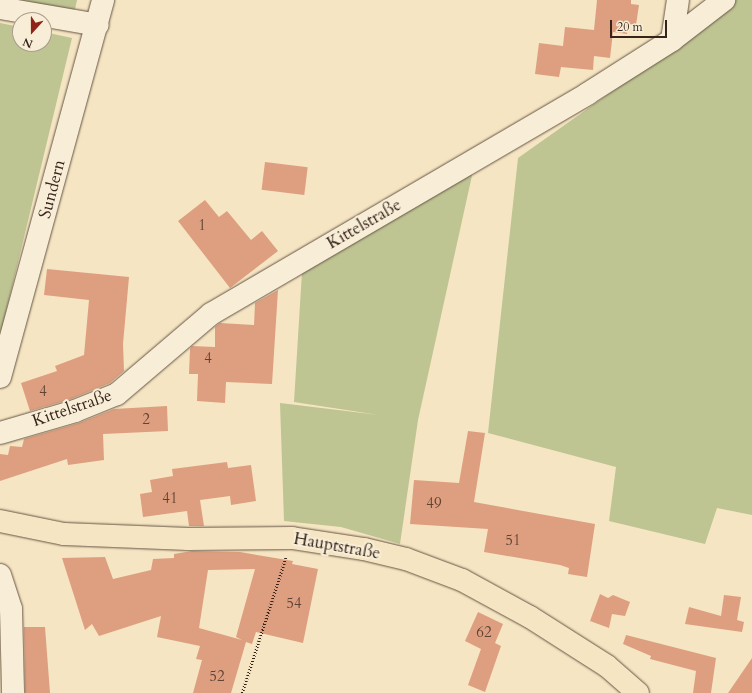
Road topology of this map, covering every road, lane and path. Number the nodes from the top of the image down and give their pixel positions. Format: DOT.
graph roads {
  1 [pos="103,0"];
  2 [pos="678,0"];
  3 [pos="724,0"];
  4 [pos="0,8"];
  5 [pos="98,25"];
  6 [pos="672,40"];
  7 [pos="0,377"];
  8 [pos="0,433"];
  9 [pos="0,521"];
  10 [pos="292,538"];
  11 [pos="0,575"];
  12 [pos="13,693"];
  13 [pos="242,693"];
  14 [pos="638,693"];
  1 -- 5 [label="street, Sundern"];
  2 -- 6 [label="street"];
  3 -- 6 [label="street, Kittelstraße"];
  4 -- 5 [label="street"];
  5 -- 7 [label="street, Sundern"];
  6 -- 8 [label="street, Kittelstraße"];
  9 -- 10 [label="main road, Hauptstraße"];
  10 -- 13 [label="path"];
  10 -- 14 [label="main road, Hauptstraße"];
  11 -- 12 [label="street"];
}
